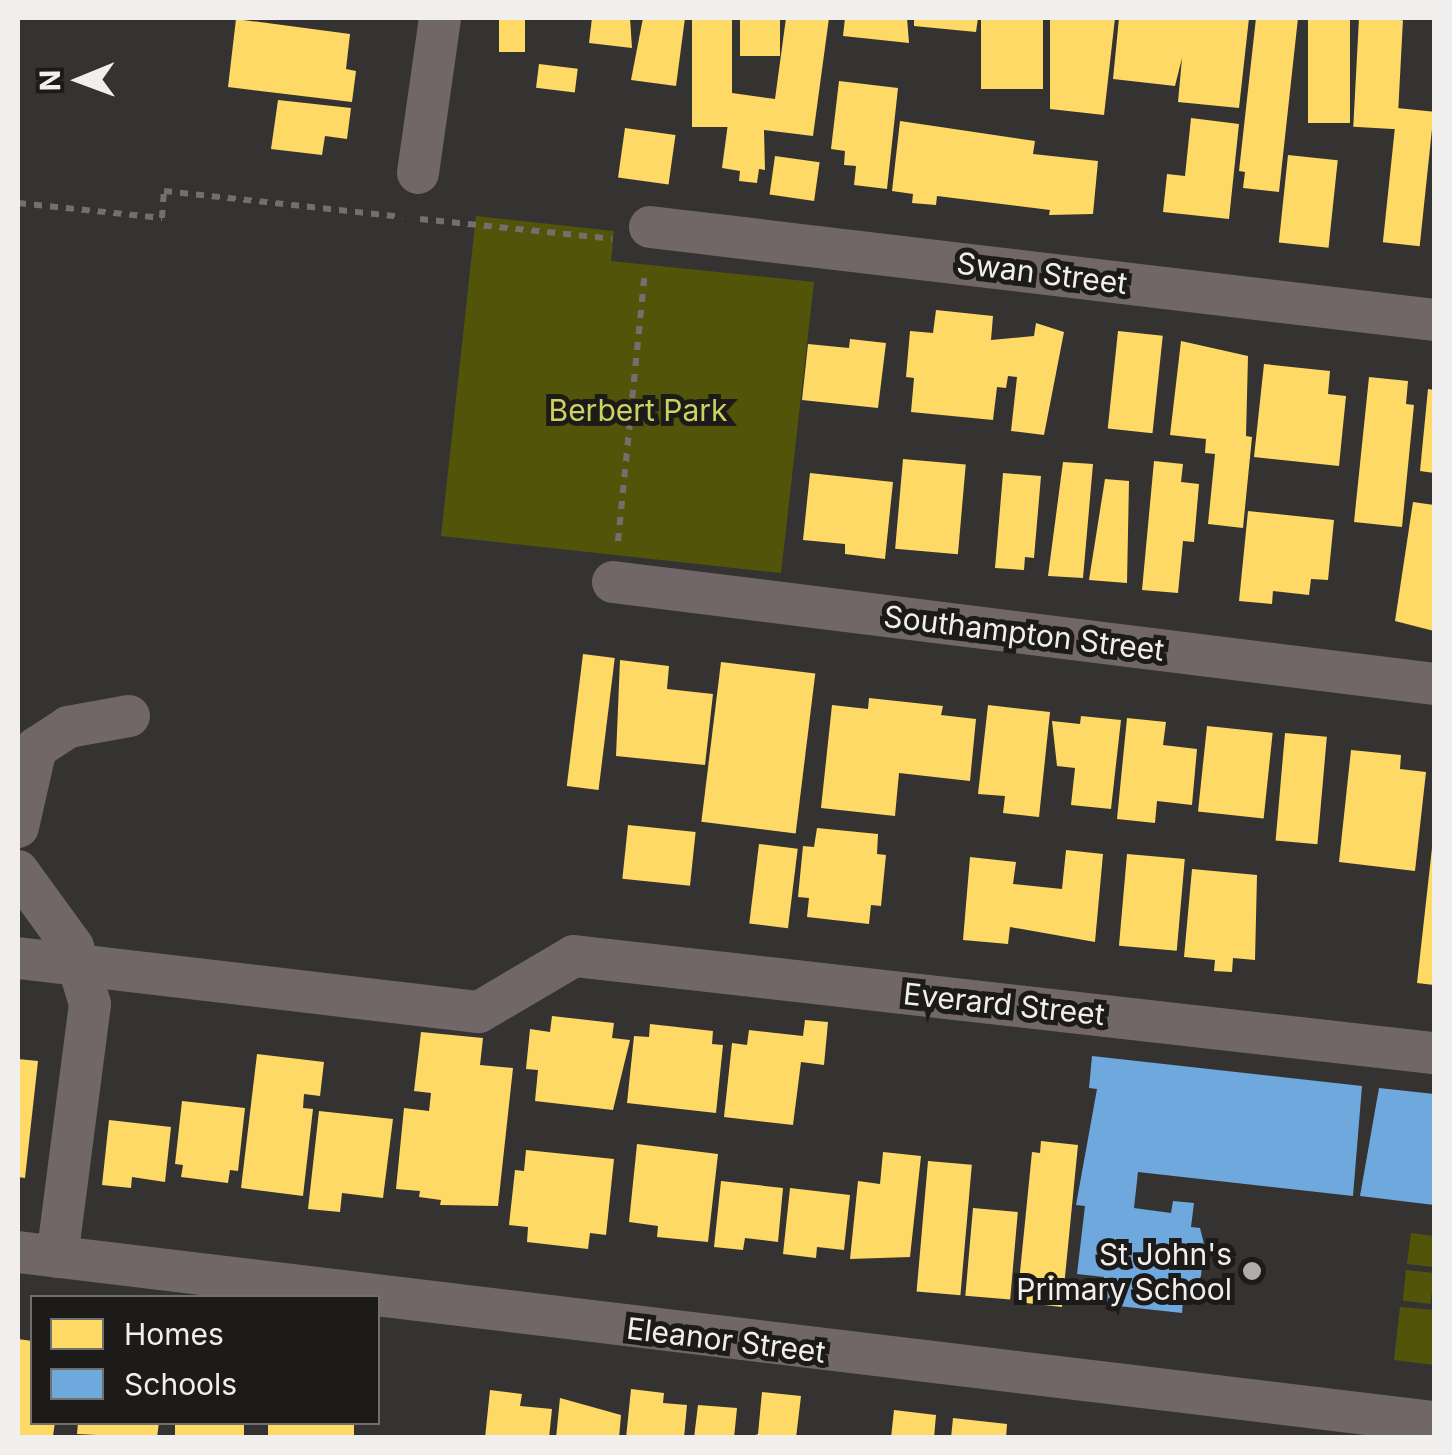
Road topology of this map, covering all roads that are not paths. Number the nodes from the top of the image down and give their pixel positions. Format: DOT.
graph roads {
  1 [pos="440,18"];
  2 [pos="418,173"];
  3 [pos="649,235"];
  4 [pos="1434,320"];
  5 [pos="613,582"];
  6 [pos="1434,684"];
  7 [pos="129,716"];
  8 [pos="18,827"];
  9 [pos="18,871"];
  10 [pos="18,958"];
  11 [pos="82,966"];
  12 [pos="1434,1053"];
  13 [pos="38,1255"];
  14 [pos="372,1295"];
  15 [pos="380,1296"];
  16 [pos="1434,1422"];
  1 -- 2 [label="street"];
  3 -- 4 [label="street, Swan Street"];
  5 -- 6 [label="street, Southampton Street"];
  7 -- 8 [label="street"];
  9 -- 11 [label="street"];
  10 -- 11 [label="street"];
  11 -- 12 [label="street, Everard Street"];
  11 -- 13 [label="street"];
  13 -- 14 [label="street, Eleanor Street"];
  15 -- 16 [label="street, Eleanor Street"];
}
